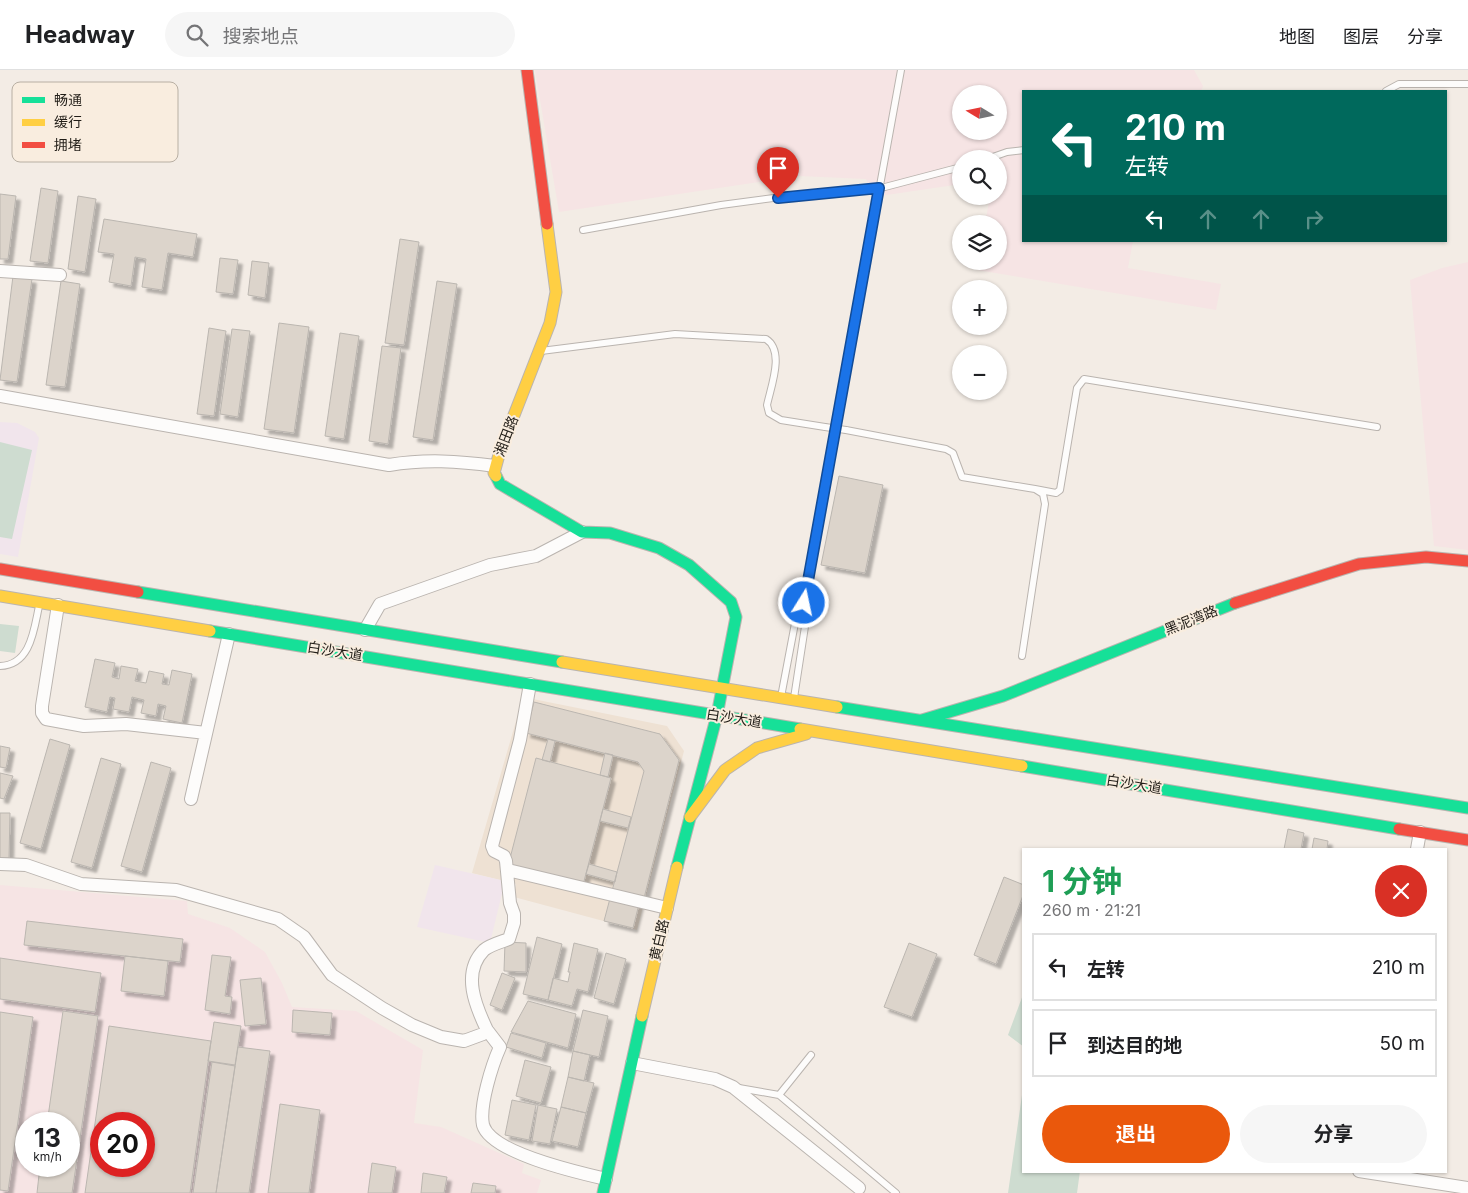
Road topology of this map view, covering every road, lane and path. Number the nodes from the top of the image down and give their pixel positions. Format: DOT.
graph roads {
  1 [pos="527,70"];
  2 [pos="901,70"];
  3 [pos="1468,84"];
  4 [pos="1388,90"];
  5 [pos="1022,150"];
  6 [pos="1007,152"];
  7 [pos="952,170"];
  8 [pos="879,188"];
  9 [pos="583,230"];
  10 [pos="0,271"];
  11 [pos="60,275"];
  12 [pos="539,351"];
  13 [pos="0,396"];
  14 [pos="1376,427"];
  15 [pos="495,466"];
  16 [pos="1035,489"];
  17 [pos="582,532"];
  18 [pos="1468,561"];
  19 [pos="0,569"];
  20 [pos="0,596"];
  21 [pos="40,602"];
  22 [pos="804,603"];
  23 [pos="58,605"];
  24 [pos="365,630"];
  25 [pos="229,634"];
  26 [pos="1022,656"];
  27 [pos="0,666"];
  28 [pos="530,684"];
  29 [pos="722,689"];
  30 [pos="781,698"];
  31 [pos="793,700"];
  32 [pos="717,715"];
  33 [pos="922,721"];
  34 [pos="817,732"];
  35 [pos="206,733"];
  36 [pos="191,799"];
  37 [pos="1468,808"];
  38 [pos="690,817"];
  39 [pos="1420,832"];
  40 [pos="1468,840"];
  41 [pos="1417,848"];
  42 [pos="0,864"];
  43 [pos="508,870"];
  44 [pos="667,908"];
  45 [pos="488,1030"];
  46 [pos="811,1055"];
  47 [pos="632,1063"];
  48 [pos="733,1087"];
  49 [pos="779,1095"];
  50 [pos="1372,1173"];
  51 [pos="606,1179"];
  52 [pos="859,1188"];
  53 [pos="1468,1188"];
  54 [pos="603,1193"];
  55 [pos="896,1193"];
  1 -- 12 [label="main road, 湘田路"];
  2 -- 8 [label="lane"];
  3 -- 4 [label="lane"];
  5 -- 6 [label="lane"];
  7 -- 8 [label="lane"];
  8 -- 9 [label="lane"];
  8 -- 22 [label="lane"];
  10 -- 11 [label="street"];
  12 -- 15 [label="main road, 湘田路"];
  12 -- 16 [label="lane, bridge"];
  13 -- 15 [label="street"];
  14 -- 16 [label="lane"];
  15 -- 17 [label="main road, 湘田路"];
  16 -- 26 [label="lane"];
  17 -- 24 [label="street"];
  17 -- 29 [label="main road, 湘田路"];
  18 -- 33 [label="main road, 黑泥湾路"];
  19 -- 24 [label="main road, 白沙大道"];
  20 -- 21 [label="main road, 白沙大道"];
  21 -- 23 [label="main road, 白沙大道"];
  21 -- 27 [label="lane"];
  22 -- 30 [label="lane"];
  22 -- 31 [label="lane"];
  23 -- 25 [label="main road, 白沙大道"];
  23 -- 35 [label="street"];
  24 -- 29 [label="main road, 白沙大道"];
  25 -- 28 [label="main road, 白沙大道"];
  25 -- 35 [label="street"];
  28 -- 32 [label="main road, 白沙大道"];
  28 -- 43 [label="street"];
  29 -- 30 [label="main road, 白沙大道"];
  29 -- 32 [label="main road, 黄白路"];
  30 -- 31 [label="main road, 白沙大道"];
  31 -- 33 [label="main road, 白沙大道"];
  32 -- 34 [label="main road, 白沙大道"];
  32 -- 38 [label="main road, 黄白路"];
  33 -- 37 [label="main road, 白沙大道"];
  34 -- 38 [label="main road"];
  34 -- 39 [label="main road, 白沙大道"];
  35 -- 36 [label="street"];
  38 -- 44 [label="main road, 黄白路"];
  39 -- 40 [label="main road, 白沙大道"];
  39 -- 41 [label="street"];
  42 -- 45 [label="street"];
  43 -- 44 [label="street"];
  43 -- 45 [label="street"];
  44 -- 47 [label="main road, 黄白路"];
  45 -- 51 [label="street"];
  46 -- 49 [label="lane"];
  47 -- 48 [label="street"];
  47 -- 51 [label="main road, 黄白路"];
  48 -- 49 [label="lane"];
  48 -- 52 [label="street"];
  49 -- 55 [label="lane"];
  50 -- 53 [label="street"];
  51 -- 54 [label="main road, 黄白路"];
}
